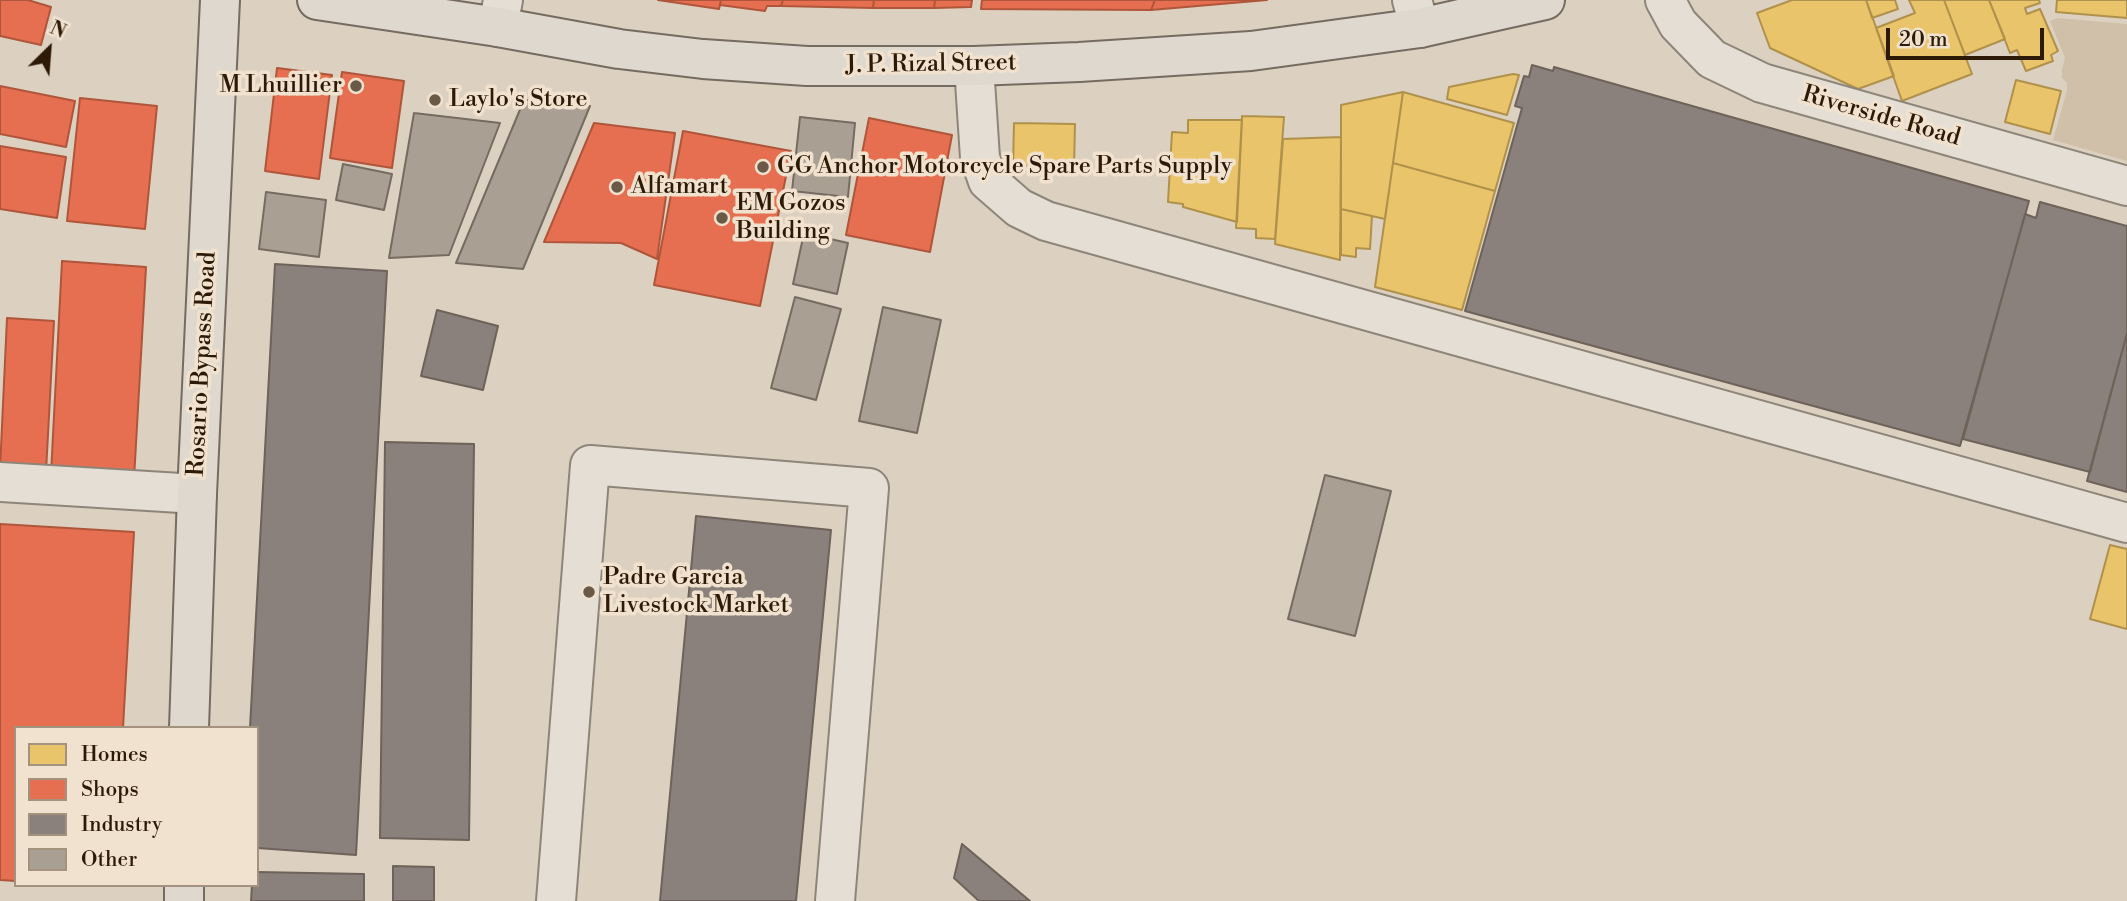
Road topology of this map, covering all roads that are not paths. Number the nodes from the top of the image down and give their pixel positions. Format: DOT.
graph roads {
  1 [pos="220,0"];
  2 [pos="317,0"];
  3 [pos="1545,0"];
  4 [pos="1665,0"];
  5 [pos="500,13"];
  6 [pos="1416,14"];
  7 [pos="974,66"];
  8 [pos="2127,187"];
  9 [pos="0,482"];
  10 [pos="197,494"];
  11 [pos="2127,523"];
  12 [pos="189,726"];
  13 [pos="556,901"];
  14 [pos="835,901"];
  1 -- 10 [label="main road, Rosario Bypass Road"];
  2 -- 5 [label="main road, J. P. Rizal Street"];
  3 -- 6 [label="main road, J. P. Rizal Street"];
  4 -- 8 [label="street, Riverside Road"];
  5 -- 7 [label="main road, J. P. Rizal Street"];
  6 -- 7 [label="main road, J. P. Rizal Street"];
  7 -- 11 [label="street"];
  9 -- 10 [label="street"];
  10 -- 12 [label="main road, Rosario Bypass Road"];
  13 -- 14 [label="street"];
}
